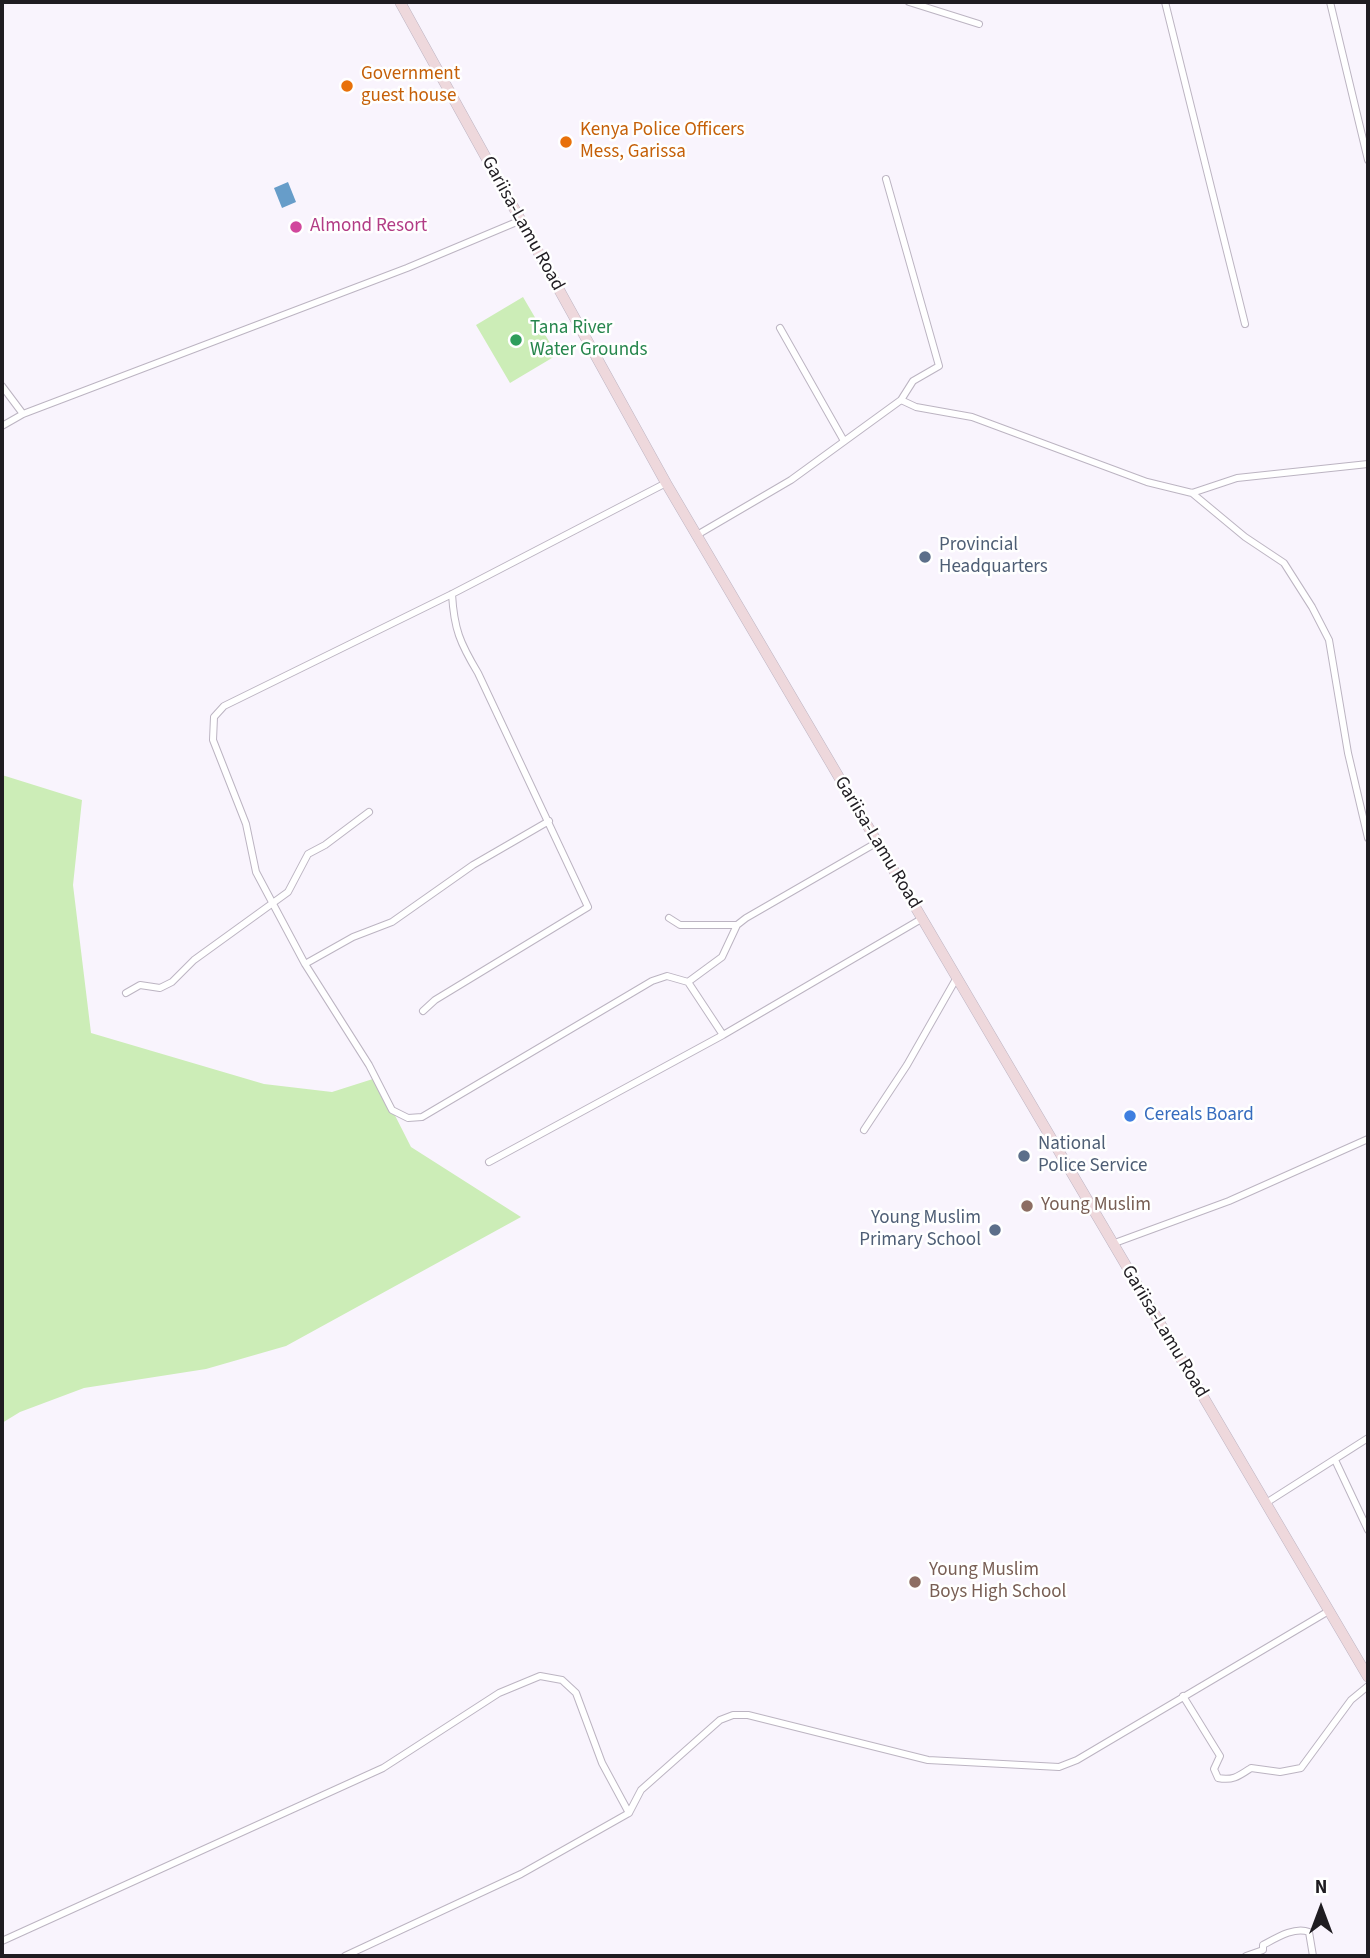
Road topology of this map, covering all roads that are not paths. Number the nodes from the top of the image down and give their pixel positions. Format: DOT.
graph roads {
  1 [pos="400,2"];
  2 [pos="909,2"];
  3 [pos="1165,2"];
  4 [pos="1330,2"];
  5 [pos="979,24"];
  6 [pos="1368,160"];
  7 [pos="886,179"];
  8 [pos="519,221"];
  9 [pos="1245,324"];
  10 [pos="780,328"];
  11 [pos="2,386"];
  12 [pos="901,400"];
  13 [pos="23,414"];
  14 [pos="2,426"];
  15 [pos="844,441"];
  16 [pos="1368,464"];
  17 [pos="666,483"];
  18 [pos="1192,493"];
  19 [pos="697,535"];
  20 [pos="452,594"];
  21 [pos="369,812"];
  22 [pos="549,821"];
  23 [pos="1368,838"];
  24 [pos="876,843"];
  25 [pos="274,905"];
  26 [pos="669,918"];
  27 [pos="923,918"];
  28 [pos="737,925"];
  29 [pos="305,964"];
  30 [pos="956,979"];
  31 [pos="688,982"];
  32 [pos="126,993"];
  33 [pos="423,1011"];
  34 [pos="723,1035"];
  35 [pos="863,1130"];
  36 [pos="1368,1139"];
  37 [pos="489,1161"];
  38 [pos="1112,1244"];
  39 [pos="1368,1438"];
  40 [pos="1335,1460"];
  41 [pos="1266,1503"];
  42 [pos="1368,1531"];
  43 [pos="1327,1612"];
  44 [pos="1368,1677"];
  45 [pos="1368,1686"];
  46 [pos="1183,1696"];
  47 [pos="629,1813"];
  48 [pos="2,1941"];
  49 [pos="345,1956"];
  50 [pos="1246,1956"];
  51 [pos="1313,1956"];
  1 -- 8 [label="street, Gariisa-Lamu Road"];
  2 -- 5 [label="street"];
  3 -- 9 [label="street"];
  4 -- 6 [label="street"];
  7 -- 12 [label="street"];
  8 -- 13 [label="street"];
  8 -- 17 [label="street, Gariisa-Lamu Road"];
  10 -- 15 [label="street"];
  11 -- 13 [label="street"];
  12 -- 15 [label="street"];
  12 -- 18 [label="street"];
  13 -- 14 [label="street"];
  15 -- 19 [label="street"];
  16 -- 18 [label="street"];
  17 -- 19 [label="street, Gariisa-Lamu Road"];
  17 -- 20 [label="street"];
  18 -- 23 [label="street"];
  19 -- 24 [label="street, Gariisa-Lamu Road"];
  20 -- 22 [label="street"];
  20 -- 25 [label="street"];
  21 -- 25 [label="street"];
  22 -- 29 [label="street"];
  22 -- 33 [label="street"];
  24 -- 27 [label="street, Gariisa-Lamu Road"];
  24 -- 28 [label="street"];
  25 -- 29 [label="street"];
  25 -- 32 [label="street"];
  26 -- 28 [label="street"];
  27 -- 30 [label="street, Gariisa-Lamu Road"];
  27 -- 34 [label="street"];
  28 -- 31 [label="street"];
  29 -- 31 [label="street"];
  30 -- 35 [label="street"];
  30 -- 38 [label="street, Gariisa-Lamu Road"];
  31 -- 34 [label="street"];
  34 -- 37 [label="street"];
  36 -- 38 [label="street"];
  38 -- 41 [label="street, Gariisa-Lamu Road"];
  39 -- 40 [label="street"];
  40 -- 41 [label="street"];
  40 -- 42 [label="street"];
  41 -- 43 [label="street, Gariisa-Lamu Road"];
  43 -- 44 [label="street, Gariisa-Lamu Road"];
  43 -- 46 [label="street"];
  45 -- 46 [label="street"];
  46 -- 47 [label="street"];
  47 -- 48 [label="street"];
  47 -- 49 [label="street"];
  50 -- 51 [label="street"];
}
